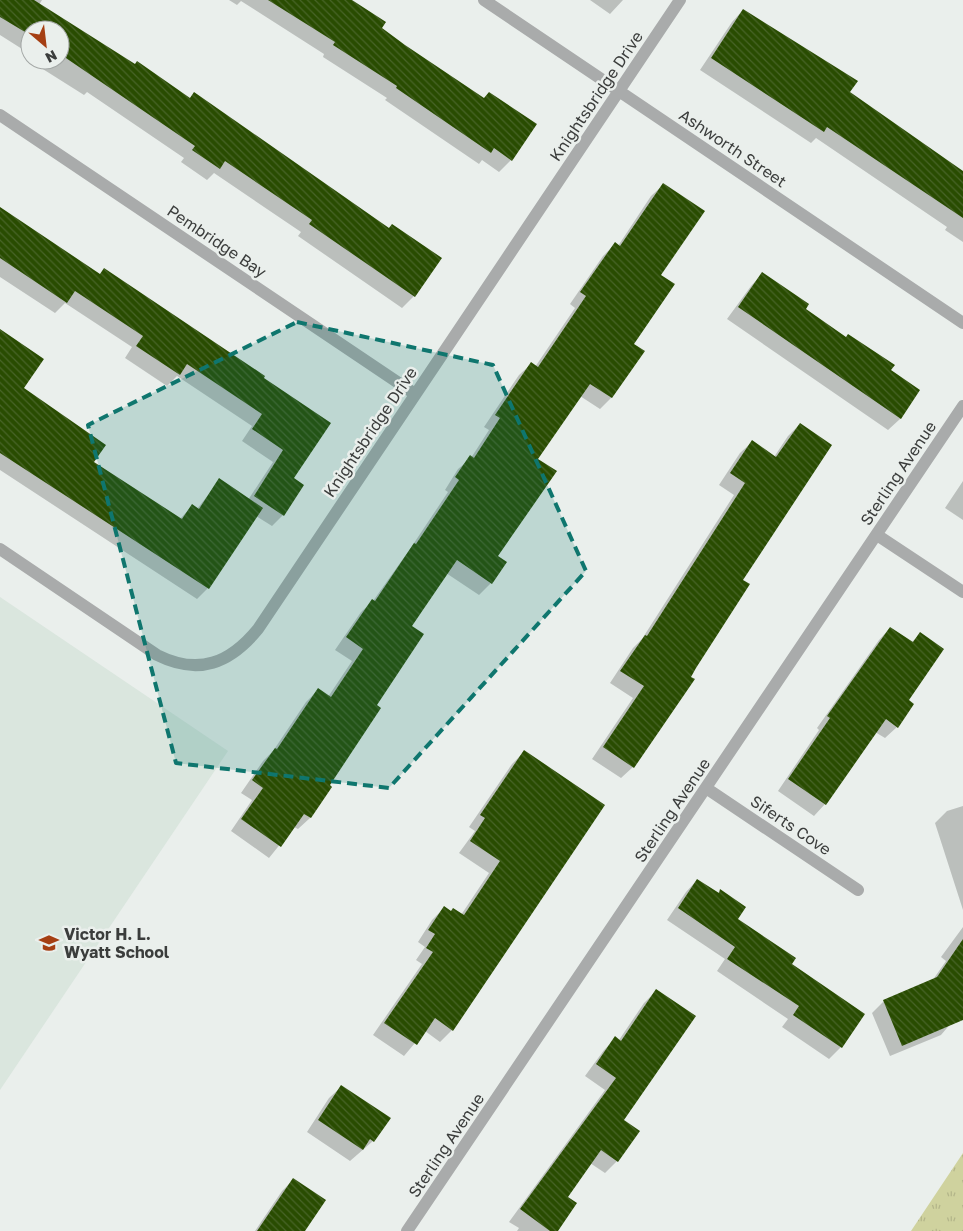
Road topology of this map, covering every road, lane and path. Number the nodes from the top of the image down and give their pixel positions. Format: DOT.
graph roads {
  1 [pos="484,0"];
  2 [pos="680,0"];
  3 [pos="619,91"];
  4 [pos="0,115"];
  5 [pos="963,323"];
  6 [pos="415,394"];
  7 [pos="963,406"];
  8 [pos="876,535"];
  9 [pos="0,549"];
  10 [pos="963,592"];
  11 [pos="706,788"];
  12 [pos="858,890"];
  13 [pos="407,1231"];
  1 -- 3 [label="street, Ashworth Street"];
  2 -- 3 [label="street, Knightsbridge Drive"];
  3 -- 5 [label="street, Ashworth Street"];
  3 -- 6 [label="street, Knightsbridge Drive"];
  4 -- 6 [label="street, Pembridge Bay"];
  6 -- 9 [label="street, Knightsbridge Drive"];
  7 -- 8 [label="street, Sterling Avenue"];
  8 -- 10 [label="street"];
  8 -- 11 [label="street, Sterling Avenue"];
  11 -- 12 [label="street, Siferts Cove"];
  11 -- 13 [label="street, Sterling Avenue"];
}
